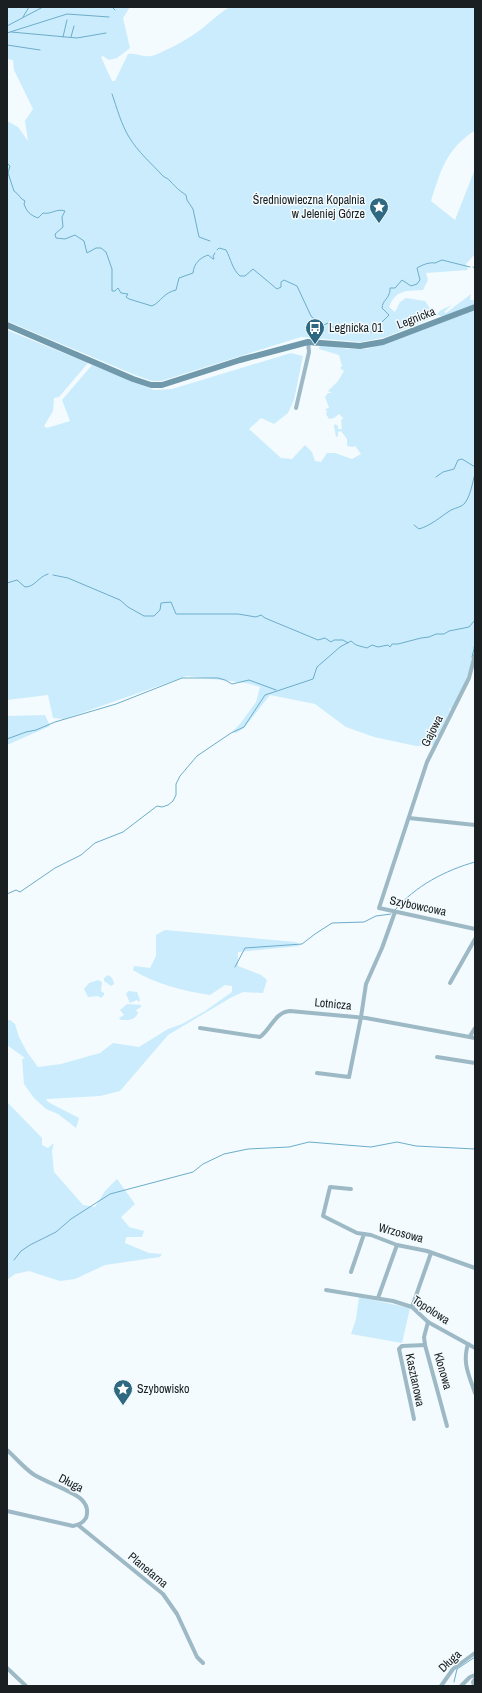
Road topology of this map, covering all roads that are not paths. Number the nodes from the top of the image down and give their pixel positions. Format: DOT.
graph roads {
  1 [pos="475,307"];
  2 [pos="7,325"];
  3 [pos="308,342"];
  4 [pos="296,408"];
  5 [pos="475,654"];
  6 [pos="409,818"];
  7 [pos="475,824"];
  8 [pos="396,912"];
  9 [pos="475,929"];
  10 [pos="475,939"];
  11 [pos="450,983"];
  12 [pos="361,1017"];
  13 [pos="200,1028"];
  14 [pos="475,1028"];
  15 [pos="473,1037"];
  16 [pos="436,1057"];
  17 [pos="475,1063"];
  18 [pos="317,1073"];
  19 [pos="351,1189"];
  20 [pos="364,1234"];
  21 [pos="397,1245"];
  22 [pos="431,1253"];
  23 [pos="475,1268"];
  24 [pos="351,1272"];
  25 [pos="326,1290"];
  26 [pos="378,1298"];
  27 [pos="412,1307"];
  28 [pos="428,1322"];
  29 [pos="468,1344"];
  30 [pos="425,1345"];
  31 [pos="475,1348"];
  32 [pos="475,1393"];
  33 [pos="414,1419"];
  34 [pos="447,1426"];
  35 [pos="7,1450"];
  36 [pos="7,1511"];
  37 [pos="78,1525"];
  38 [pos="475,1653"];
  39 [pos="203,1663"];
  40 [pos="7,1668"];
  41 [pos="475,1675"];
  42 [pos="475,1679"];
  43 [pos="26,1686"];
  44 [pos="441,1686"];
  45 [pos="461,1686"];
  46 [pos="474,1686"];
  1 -- 3 [label="main road, Legnicka"];
  2 -- 3 [label="main road, Legnicka"];
  3 -- 4 [label="street"];
  5 -- 6 [label="street, Gajowa"];
  6 -- 7 [label="street"];
  6 -- 8 [label="street, Szybowcowa"];
  8 -- 9 [label="street, Szybowcowa"];
  8 -- 12 [label="street"];
  10 -- 11 [label="street"];
  12 -- 13 [label="street, Lotnicza"];
  12 -- 15 [label="street, Lotnicza"];
  12 -- 18 [label="street"];
  14 -- 15 [label="street"];
  16 -- 17 [label="street"];
  19 -- 20 [label="street, Wrzosowa"];
  20 -- 21 [label="street, Wrzosowa"];
  20 -- 24 [label="street"];
  21 -- 22 [label="street, Wrzosowa"];
  21 -- 26 [label="street"];
  22 -- 23 [label="street, Wrzosowa"];
  22 -- 27 [label="street"];
  25 -- 26 [label="street, Topolowa"];
  26 -- 27 [label="street, Topolowa"];
  27 -- 28 [label="street, Topolowa"];
  28 -- 29 [label="street, Topolowa"];
  28 -- 30 [label="street, Klonowa"];
  29 -- 31 [label="street, Topolowa"];
  29 -- 32 [label="street"];
  30 -- 33 [label="street, Kasztanowa"];
  30 -- 34 [label="street, Klonowa"];
  35 -- 37 [label="street, Długa"];
  36 -- 37 [label="street"];
  37 -- 39 [label="street, Planetarna"];
  38 -- 44 [label="street, Długa"];
  40 -- 43 [label="street"];
  41 -- 45 [label="street"];
  42 -- 46 [label="street"];
}
